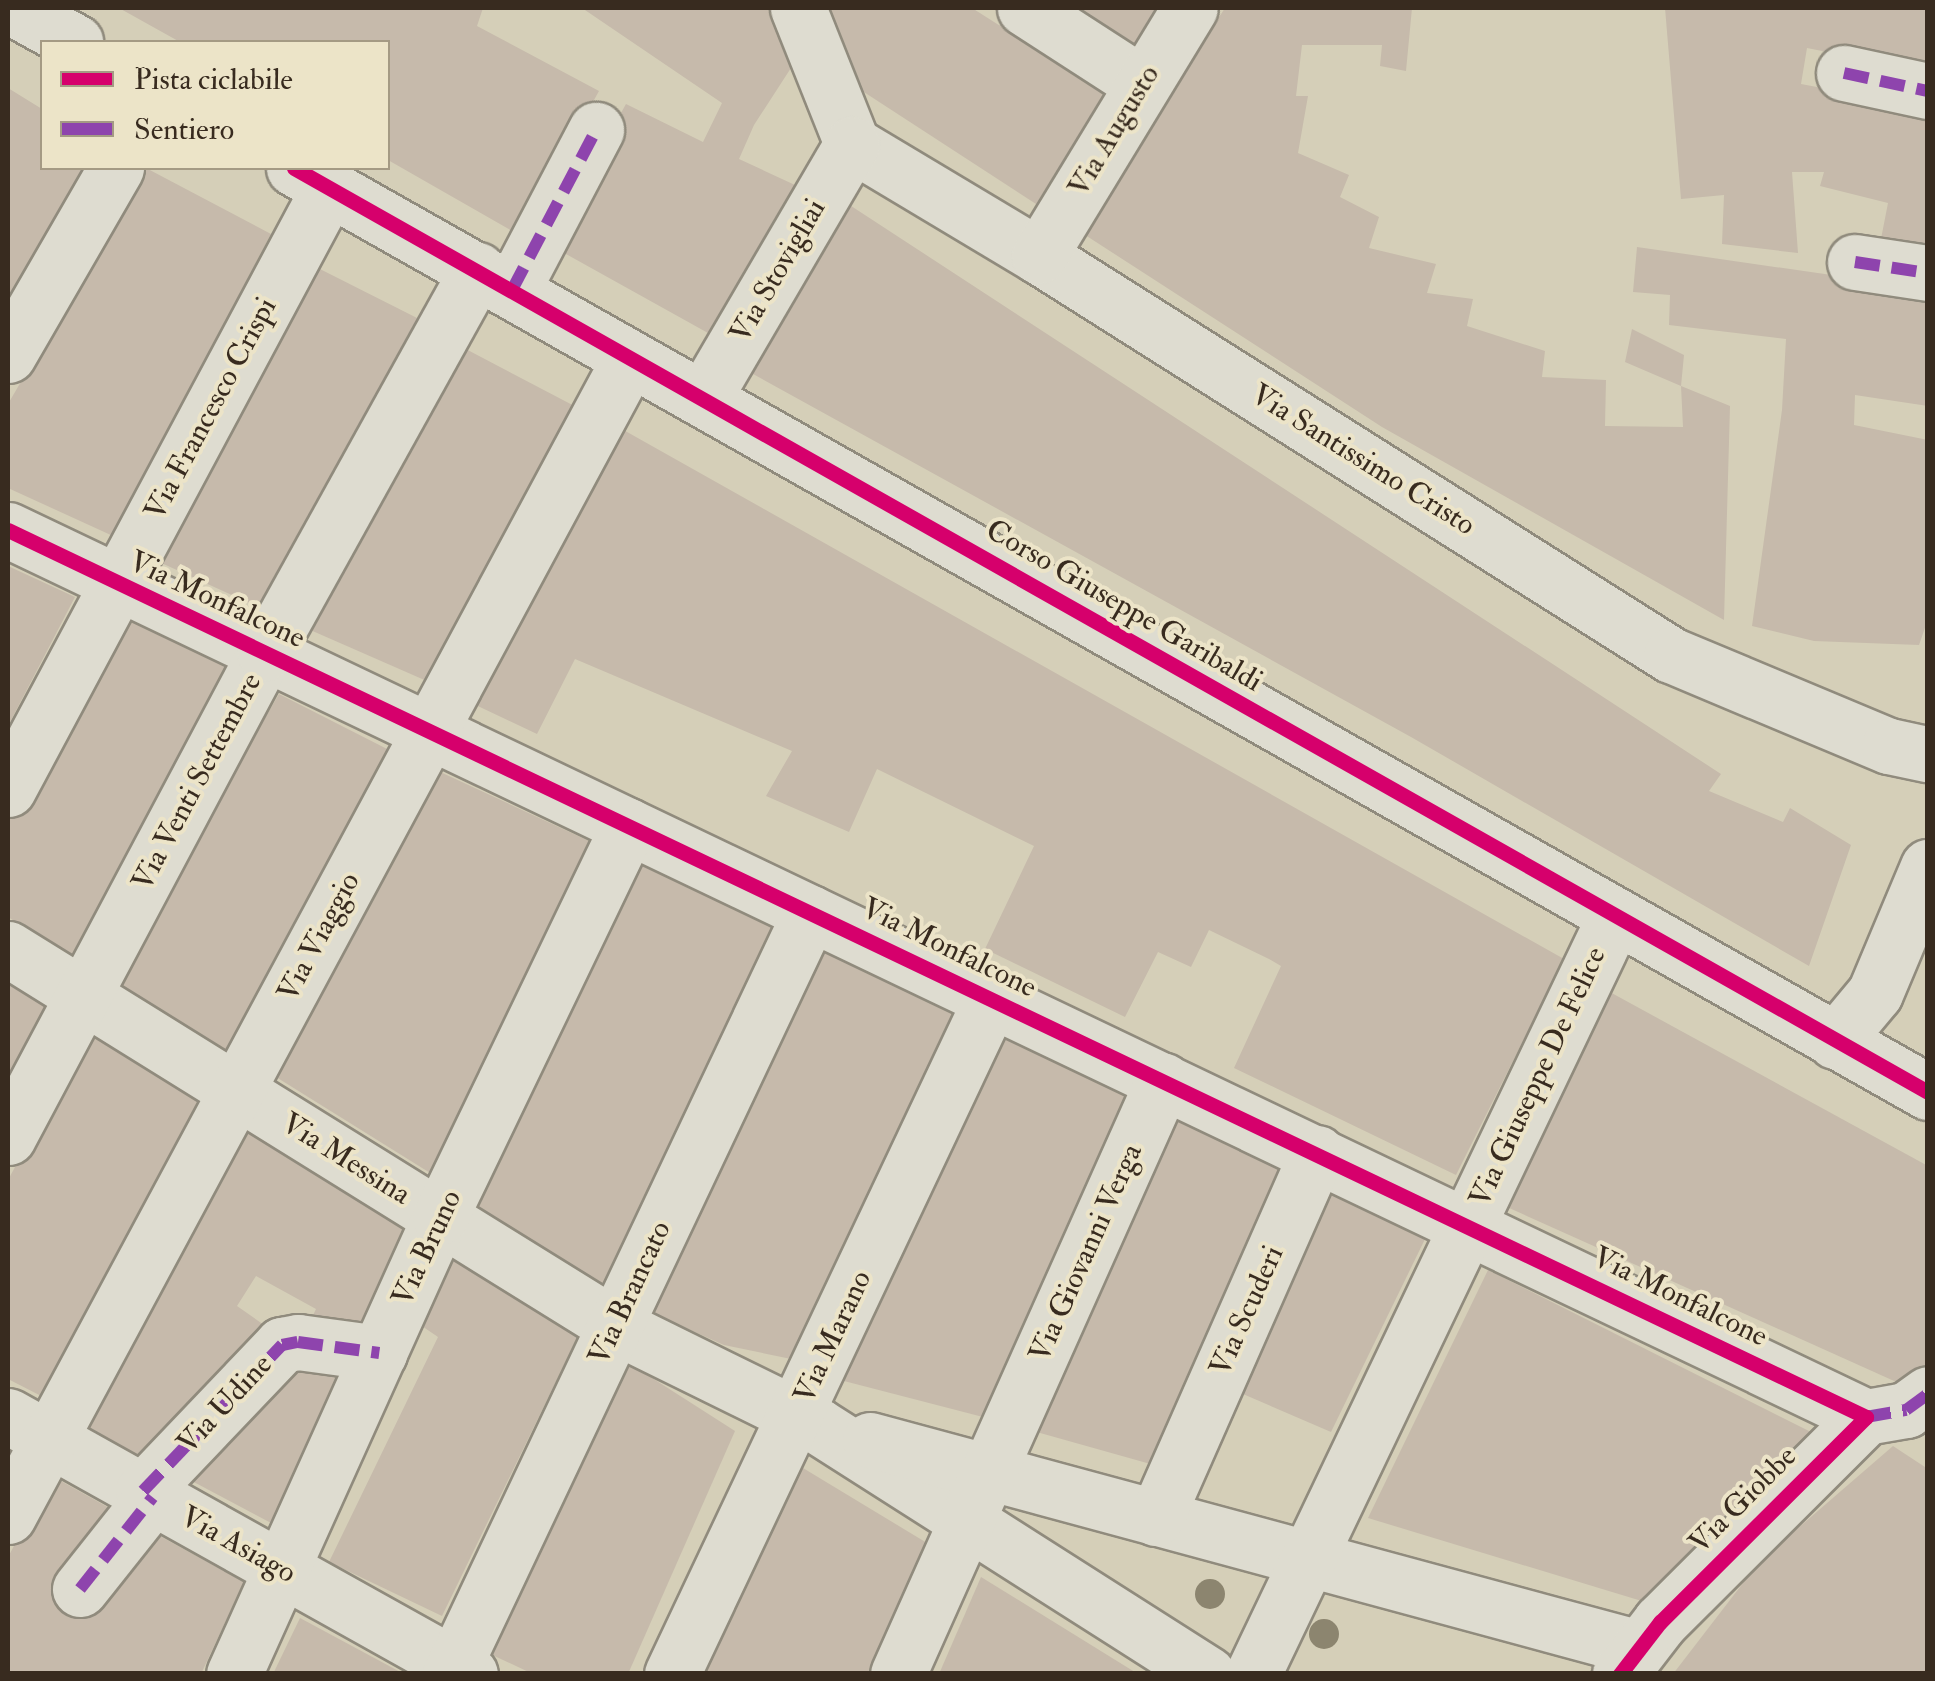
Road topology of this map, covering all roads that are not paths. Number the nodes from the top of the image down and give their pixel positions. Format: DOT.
graph roads {
  1 [pos="13,8"];
  2 [pos="798,8"];
  3 [pos="1025,8"];
  4 [pos="1190,8"];
  5 [pos="8,16"];
  6 [pos="71,40"];
  7 [pos="1844,73"];
  8 [pos="1142,82"];
  9 [pos="1928,90"];
  10 [pos="596,130"];
  11 [pos="852,144"];
  12 [pos="115,170"];
  13 [pos="312,178"];
  14 [pos="1039,256"];
  15 [pos="1855,262"];
  16 [pos="1928,273"];
  17 [pos="494,280"];
  18 [pos="8,355"];
  19 [pos="630,358"];
  20 [pos="703,399"];
  21 [pos="8,530"];
  22 [pos="117,583"];
  23 [pos="265,653"];
  24 [pos="429,732"];
  25 [pos="1908,750"];
  26 [pos="8,789"];
  27 [pos="628,826"];
  28 [pos="1928,867"];
  29 [pos="810,912"];
  30 [pos="1614,916"];
  31 [pos="8,949"];
  32 [pos="84,996"];
  33 [pos="991,999"];
  34 [pos="1835,1041"];
  35 [pos="1163,1082"];
  36 [pos="236,1091"];
  37 [pos="1928,1092"];
  38 [pos="8,1137"];
  39 [pos="1317,1154"];
  40 [pos="440,1217"];
  41 [pos="1467,1226"];
  42 [pos="615,1326"];
  43 [pos="379,1353"];
  44 [pos="1928,1394"];
  45 [pos="1866,1417"];
  46 [pos="807,1420"];
  47 [pos="28,1428"];
  48 [pos="998,1448"];
  49 [pos="148,1494"];
  50 [pos="8,1516"];
  51 [pos="1156,1518"];
  52 [pos="957,1540"];
  53 [pos="1308,1558"];
  54 [pos="284,1570"];
  55 [pos="80,1589"];
  56 [pos="1640,1648"];
  57 [pos="458,1671"];
  58 [pos="234,1674"];
  59 [pos="672,1674"];
  60 [pos="898,1674"];
  61 [pos="1208,1674"];
  62 [pos="1253,1674"];
  1 -- 5 [label="street"];
  1 -- 6 [label="street"];
  2 -- 11 [label="street"];
  3 -- 8 [label="street"];
  4 -- 8 [label="street, Via Augusto"];
  7 -- 9 [label="street"];
  8 -- 14 [label="street, Via Augusto"];
  10 -- 17 [label="street, Via Venti Settembre"];
  11 -- 14 [label="street, Via Santissimo Cristo"];
  11 -- 20 [label="street, Via Stovigliai"];
  12 -- 18 [label="street"];
  13 -- 17 [label="street, Corso Giuseppe Garibaldi"];
  13 -- 22 [label="street, Via Francesco Crispi"];
  14 -- 25 [label="street, Via Santissimo Cristo"];
  15 -- 16 [label="street"];
  17 -- 19 [label="street, Corso Giuseppe Garibaldi"];
  17 -- 23 [label="street, Via Venti Settembre"];
  19 -- 20 [label="street, Corso Giuseppe Garibaldi"];
  19 -- 24 [label="street, Via Viaggio"];
  20 -- 30 [label="street, Corso Giuseppe Garibaldi"];
  21 -- 22 [label="street, Via Monfalcone"];
  22 -- 23 [label="street, Via Monfalcone"];
  22 -- 26 [label="street, Via Francesco Crispi"];
  23 -- 24 [label="street, Via Monfalcone"];
  23 -- 32 [label="street, Via Venti Settembre"];
  24 -- 27 [label="street, Via Monfalcone"];
  24 -- 36 [label="street, Via Viaggio"];
  27 -- 29 [label="street, Via Monfalcone"];
  27 -- 40 [label="street, Via Bruno"];
  28 -- 34 [label="street"];
  29 -- 33 [label="street, Via Monfalcone"];
  29 -- 42 [label="street, Via Brancato"];
  30 -- 34 [label="street, Corso Giuseppe Garibaldi"];
  30 -- 41 [label="street, Via Giuseppe De Felice"];
  31 -- 32 [label="street, Via Messina"];
  32 -- 36 [label="street, Via Messina"];
  32 -- 38 [label="street, Via Venti Settembre"];
  33 -- 35 [label="street, Via Monfalcone"];
  33 -- 46 [label="street, Via Marano"];
  34 -- 37 [label="street, Corso Giuseppe Garibaldi"];
  35 -- 39 [label="street, Via Monfalcone"];
  35 -- 48 [label="street, Via Giovanni Verga"];
  36 -- 40 [label="street, Via Messina"];
  36 -- 47 [label="street, Via Viaggio"];
  39 -- 41 [label="street, Via Monfalcone"];
  39 -- 51 [label="street, Via Scuderi"];
  40 -- 42 [label="street, Via Messina"];
  40 -- 43 [label="street, Via Bruno"];
  41 -- 45 [label="street, Via Monfalcone"];
  41 -- 53 [label="street, Via Giuseppe De Felice"];
  42 -- 46 [label="street, Via Messina"];
  42 -- 57 [label="street, Via Brancato"];
  43 -- 49 [label="street, Via Udine"];
  43 -- 54 [label="street, Via Bruno"];
  44 -- 45 [label="street"];
  45 -- 56 [label="street, Via Giobbe"];
  46 -- 48 [label="street"];
  46 -- 52 [label="street"];
  46 -- 59 [label="street, Via Marano"];
  47 -- 49 [label="street, Via Asiago"];
  47 -- 50 [label="street, Via Viaggio"];
  48 -- 51 [label="street"];
  48 -- 52 [label="street, Via Giovanni Verga"];
  49 -- 54 [label="street, Via Asiago"];
  49 -- 55 [label="street"];
  51 -- 53 [label="street"];
  52 -- 60 [label="street"];
  52 -- 61 [label="street"];
  53 -- 56 [label="street"];
  53 -- 62 [label="street, Via Giuseppe De Felice"];
  54 -- 57 [label="street, Via Asiago"];
  54 -- 58 [label="street, Via Bruno"];
}
